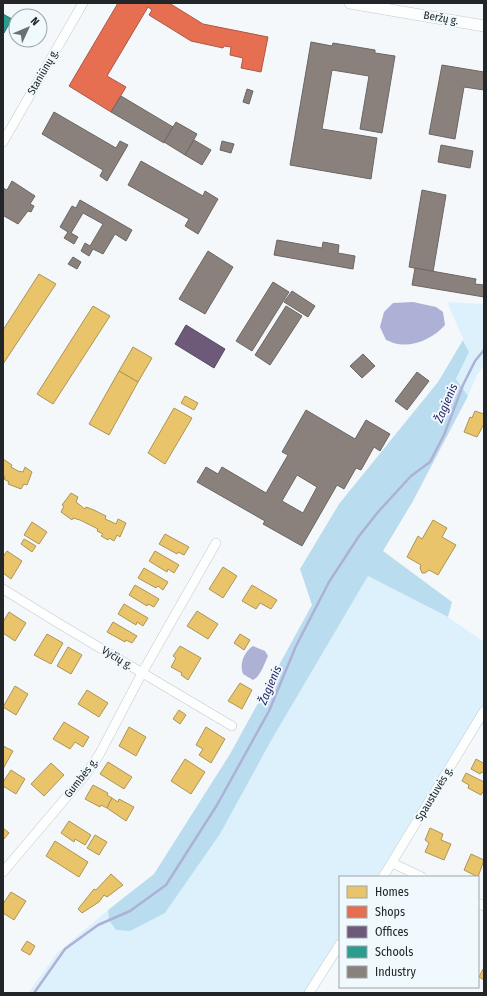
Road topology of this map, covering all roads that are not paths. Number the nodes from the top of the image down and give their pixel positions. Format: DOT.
graph roads {
  1 [pos="84,3"];
  2 [pos="350,3"];
  3 [pos="484,26"];
  4 [pos="3,142"];
  5 [pos="216,543"];
  6 [pos="3,589"];
  7 [pos="142,673"];
  8 [pos="484,711"];
  9 [pos="232,726"];
  10 [pos="392,863"];
  11 [pos="3,872"];
  12 [pos="384,876"];
  13 [pos="420,876"];
  14 [pos="339,946"];
  15 [pos="309,993"];
  1 -- 4 [label="street, Staniūnų g."];
  2 -- 3 [label="main road, Beržų g."];
  5 -- 7 [label="street, Gumbės g."];
  6 -- 7 [label="street, Vyčių g."];
  7 -- 9 [label="street, Vyčių g."];
  7 -- 11 [label="street, Gumbės g."];
  8 -- 10 [label="street, Spaustuvės g."];
  10 -- 12 [label="street, Spaustuvės g."];
  10 -- 13 [label="street"];
  14 -- 15 [label="street"];
}
